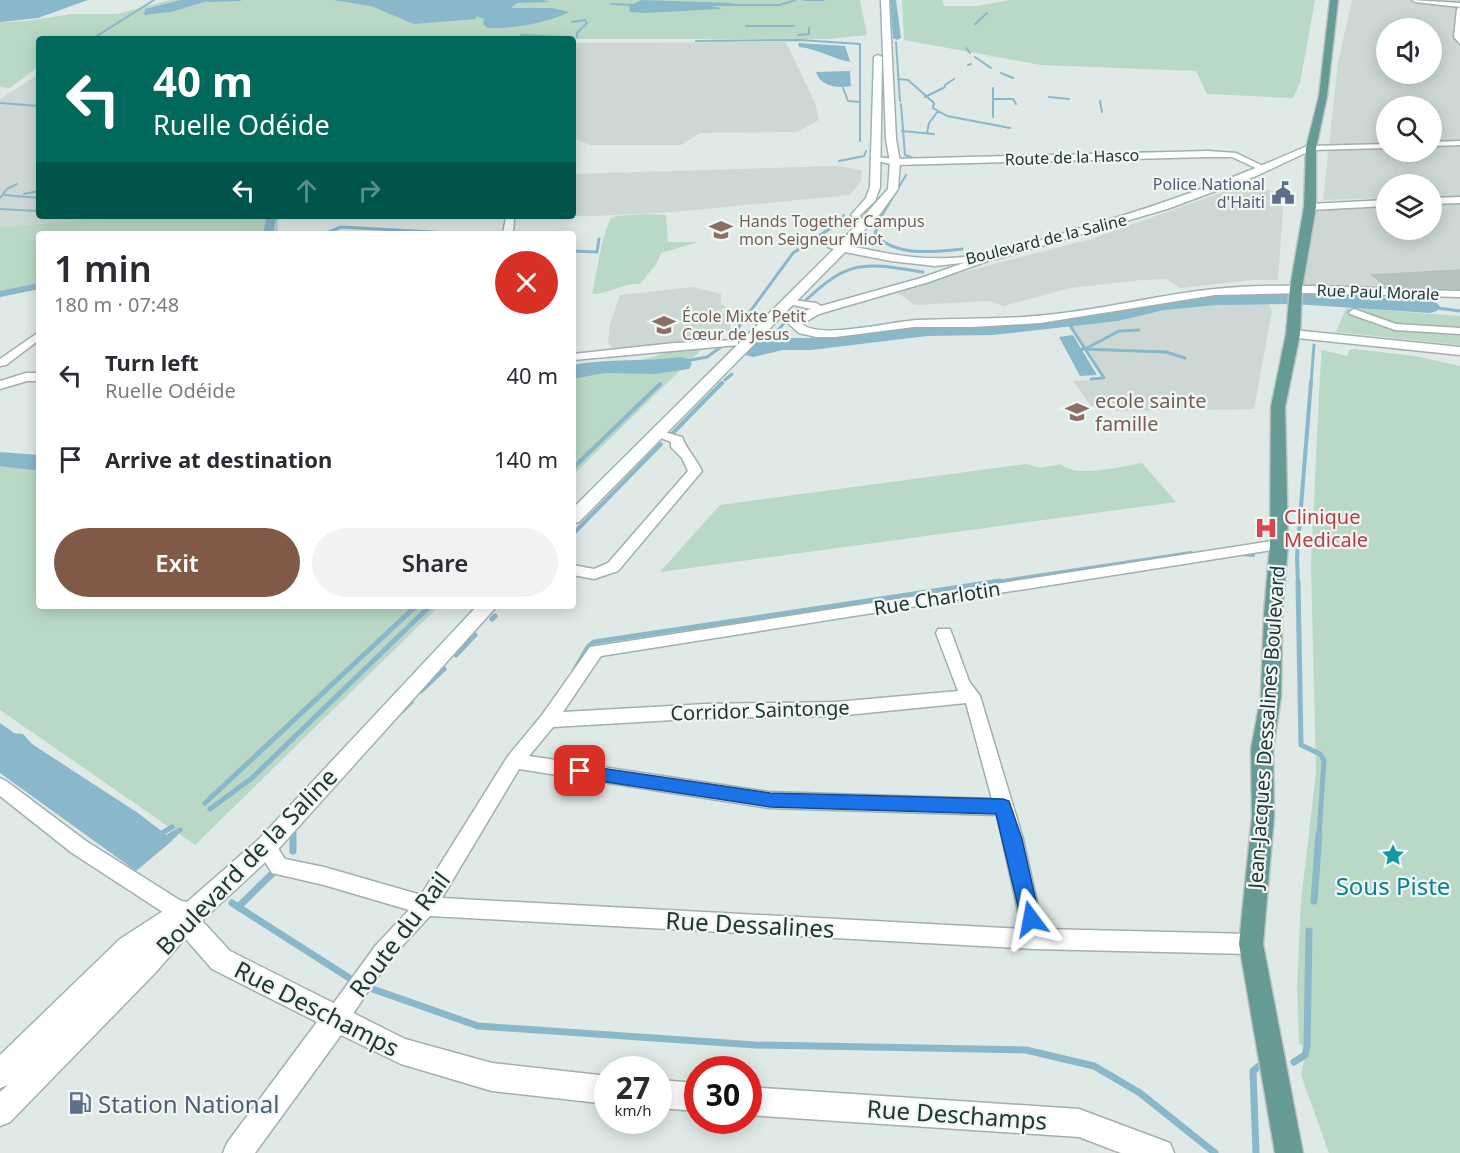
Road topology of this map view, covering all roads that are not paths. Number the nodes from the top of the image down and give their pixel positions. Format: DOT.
graph roads {
  1 [pos="875,0"];
  2 [pos="885,0"];
  3 [pos="1334,0"];
  4 [pos="1415,0"];
  5 [pos="1460,7"];
  6 [pos="1459,39"];
  7 [pos="1460,143"];
  8 [pos="1442,144"];
  9 [pos="1376,146"];
  10 [pos="1311,148"];
  11 [pos="876,160"];
  12 [pos="895,162"];
  13 [pos="1265,169"];
  14 [pos="1460,200"];
  15 [pos="1442,201"];
  16 [pos="1376,204"];
  17 [pos="1310,207"];
  18 [pos="509,219"];
  19 [pos="866,222"];
  20 [pos="508,231"];
  21 [pos="835,246"];
  22 [pos="992,256"];
  23 [pos="896,257"];
  24 [pos="816,275"];
  25 [pos="1460,294"];
  26 [pos="1296,295"];
  27 [pos="789,301"];
  28 [pos="1354,312"];
  29 [pos="809,313"];
  30 [pos="1460,331"];
  31 [pos="1293,334"];
  32 [pos="36,337"];
  33 [pos="736,345"];
  34 [pos="1460,351"];
  35 [pos="576,357"];
  36 [pos="1,363"];
  37 [pos="711,374"];
  38 [pos="26,377"];
  39 [pos="36,377"];
  40 [pos="0,385"];
  41 [pos="657,434"];
  42 [pos="576,508"];
  43 [pos="576,515"];
  44 [pos="1279,545"];
  45 [pos="576,571"];
  46 [pos="479,609"];
  47 [pos="485,609"];
  48 [pos="944,633"];
  49 [pos="596,651"];
  50 [pos="972,696"];
  51 [pos="548,720"];
  52 [pos="514,761"];
  53 [pos="0,786"];
  54 [pos="1003,807"];
  55 [pos="266,847"];
  56 [pos="426,906"];
  57 [pos="184,917"];
  58 [pos="1035,939"];
  59 [pos="1251,945"];
  60 [pos="336,1019"];
  61 [pos="0,1074"];
  62 [pos="594,1088"];
  63 [pos="762,1102"];
  64 [pos="0,1112"];
  65 [pos="237,1153"];
  66 [pos="1160,1153"];
  67 [pos="1289,1153"];
  1 -- 11 [label="main road"];
  2 -- 12 [label="main road"];
  3 -- 10 [label="main road, Jean-Jacques Dessalines Boulevard"];
  4 -- 5 [label="street"];
  5 -- 6 [label="street"];
  7 -- 8 [label="street"];
  9 -- 10 [label="street"];
  10 -- 13 [label="main road, Boulevard de la Saline"];
  10 -- 17 [label="main road, Jean-Jacques Dessalines Boulevard"];
  11 -- 12 [label="street, Route de la Hasco"];
  11 -- 21 [label="main road"];
  12 -- 13 [label="street, Route de la Hasco"];
  12 -- 19 [label="main road"];
  13 -- 22 [label="main road, Boulevard de la Saline"];
  14 -- 15 [label="main road"];
  16 -- 17 [label="main road"];
  17 -- 26 [label="main road, Jean-Jacques Dessalines Boulevard"];
  18 -- 20 [label="street"];
  19 -- 21 [label="main road"];
  19 -- 23 [label="main road"];
  21 -- 23 [label="main road, Boulevard de la Saline"];
  21 -- 24 [label="main road"];
  21 -- 33 [label="main road"];
  22 -- 23 [label="main road, Boulevard de la Saline"];
  22 -- 29 [label="street"];
  23 -- 24 [label="main road"];
  24 -- 27 [label="main road"];
  25 -- 26 [label="street, Rue Paul Morale"];
  26 -- 29 [label="street, Rue Paul Morale"];
  26 -- 31 [label="main road, Jean-Jacques Dessalines Boulevard"];
  27 -- 29 [label="street"];
  27 -- 33 [label="main road"];
  28 -- 30 [label="street"];
  31 -- 34 [label="main road"];
  31 -- 44 [label="main road, Jean-Jacques Dessalines Boulevard"];
  32 -- 36 [label="street"];
  33 -- 35 [label="street"];
  33 -- 37 [label="main road"];
  36 -- 38 [label="street"];
  37 -- 41 [label="main road"];
  37 -- 42 [label="main road"];
  38 -- 39 [label="street"];
  38 -- 40 [label="street"];
  41 -- 43 [label="main road"];
  41 -- 45 [label="street"];
  44 -- 49 [label="street, Rue Charlotin"];
  44 -- 59 [label="main road, Jean-Jacques Dessalines Boulevard"];
  46 -- 57 [label="main road, Boulevard de la Saline"];
  47 -- 55 [label="main road, Boulevard de la Saline"];
  48 -- 50 [label="street"];
  49 -- 51 [label="street, Route du Rail"];
  50 -- 51 [label="street, Corridor Saintonge"];
  50 -- 54 [label="street"];
  51 -- 52 [label="street, Route du Rail"];
  52 -- 54 [label="street"];
  52 -- 56 [label="street, Route du Rail"];
  53 -- 57 [label="street"];
  54 -- 58 [label="street"];
  55 -- 56 [label="street, Rue Dessalines"];
  55 -- 57 [label="main road, Boulevard de la Saline"];
  56 -- 58 [label="street, Rue Dessalines"];
  56 -- 60 [label="street, Route du Rail"];
  57 -- 60 [label="main road, Rue Deschamps"];
  57 -- 61 [label="main road, Boulevard de la Saline"];
  57 -- 64 [label="main road, Boulevard de la Saline"];
  58 -- 59 [label="street, Rue Dessalines"];
  59 -- 67 [label="main road, Jean-Jacques Dessalines Boulevard"];
  60 -- 62 [label="main road, Rue Deschamps"];
  60 -- 65 [label="main road, Route du Rail"];
  63 -- 66 [label="main road, Rue Deschamps"];
}
